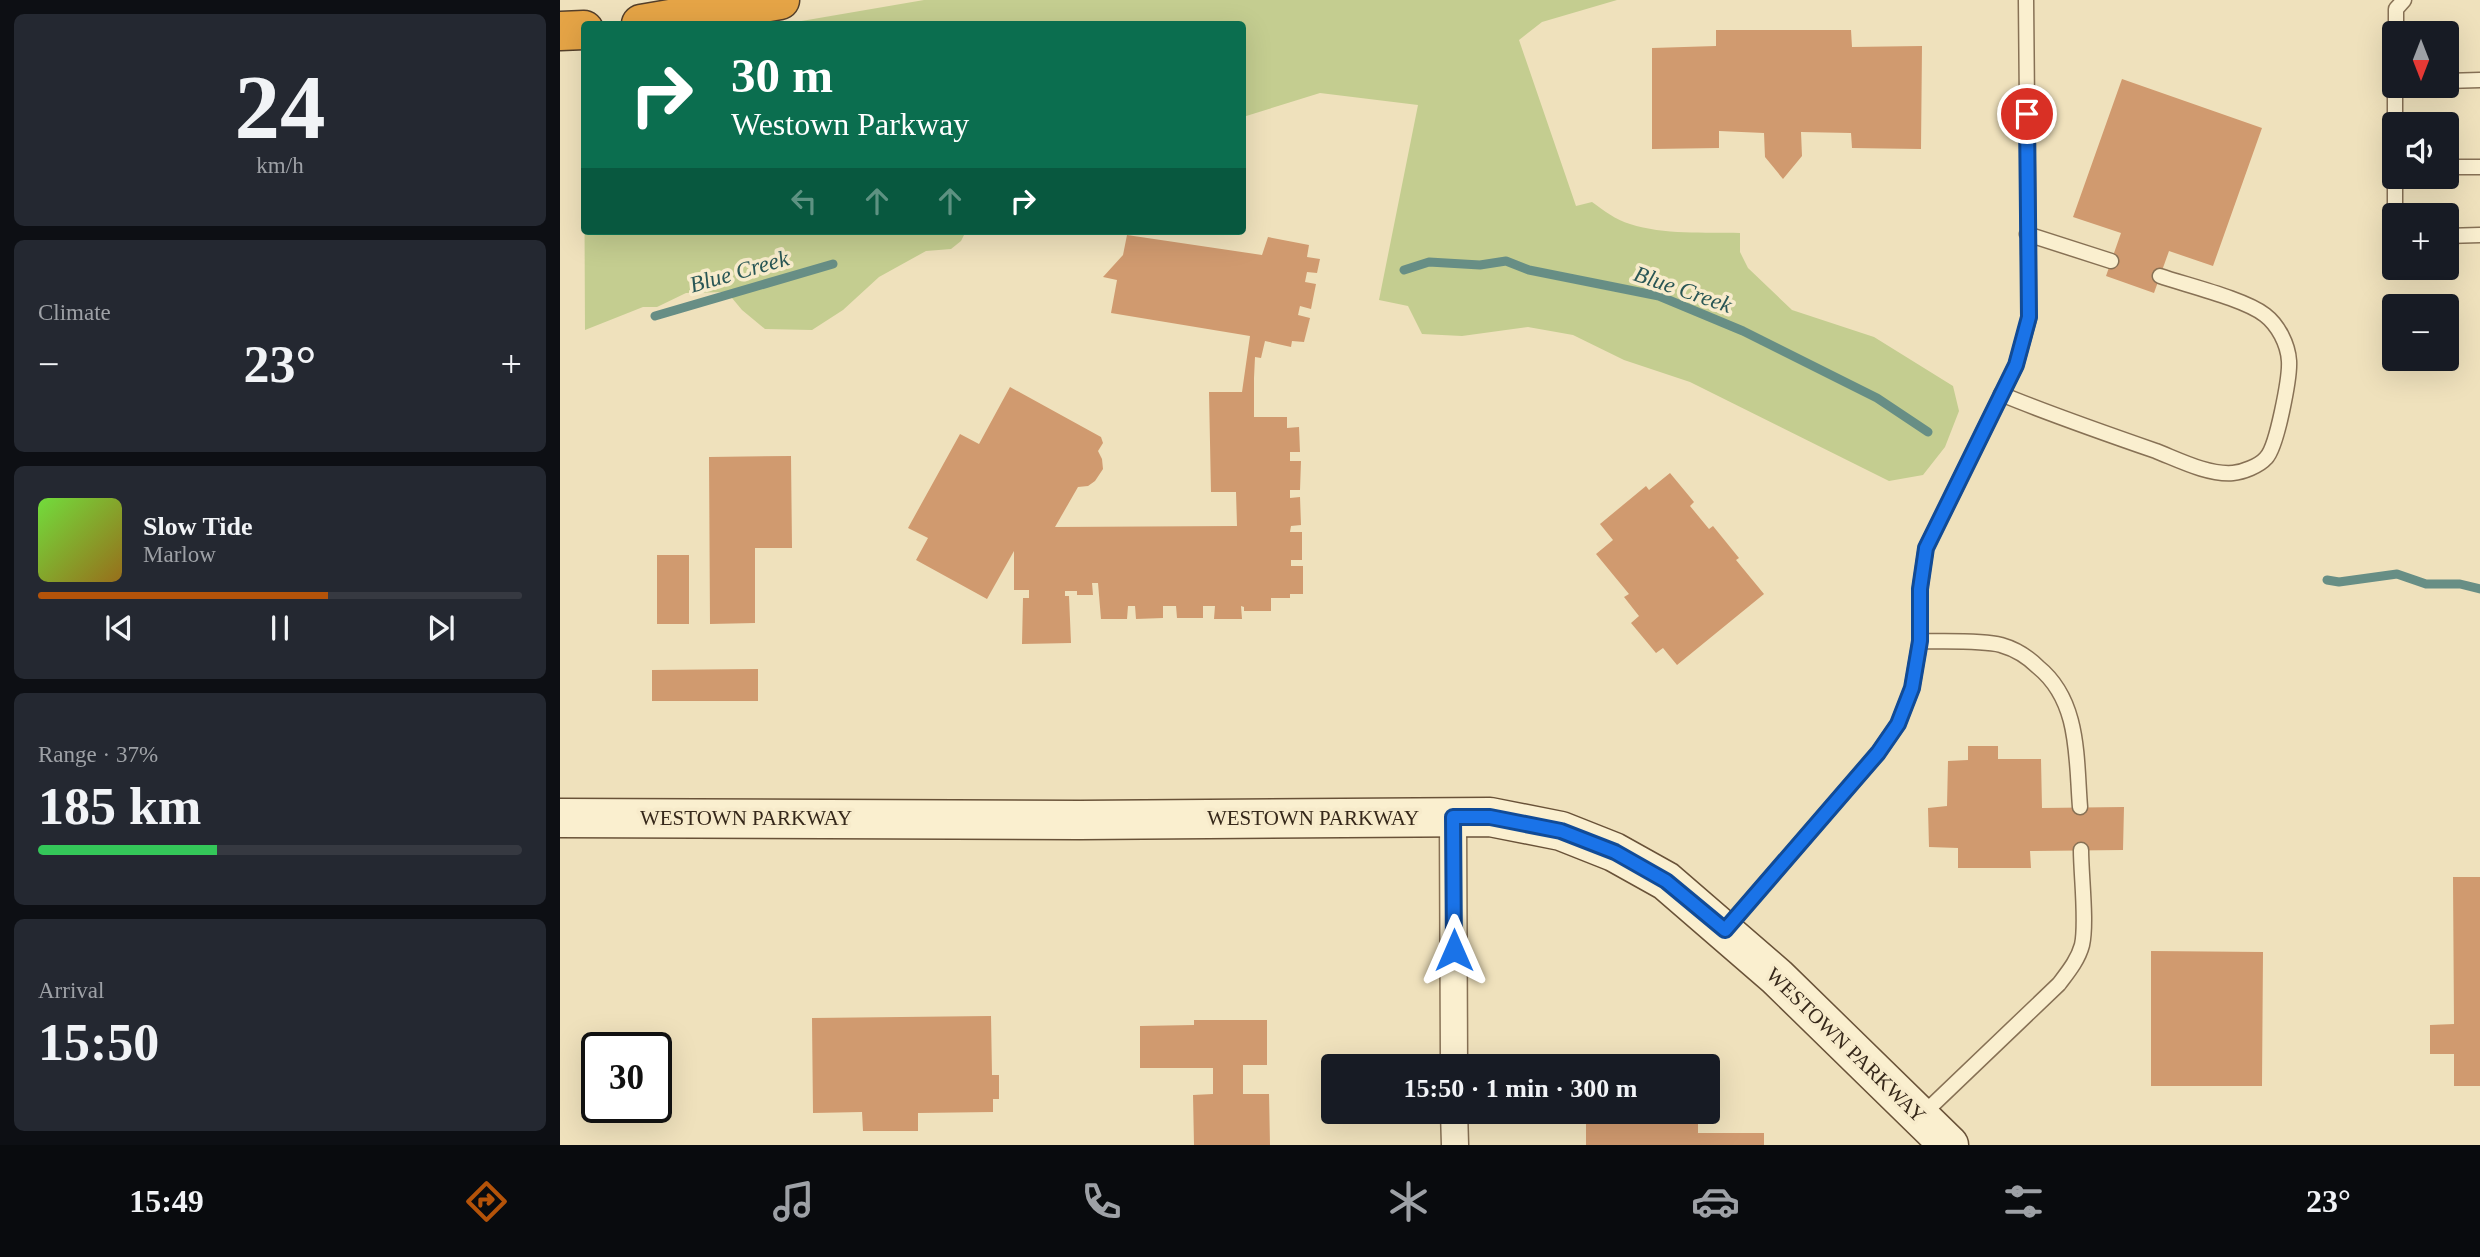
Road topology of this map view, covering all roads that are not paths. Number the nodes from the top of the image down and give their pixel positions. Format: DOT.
graph roads {
  1 [pos="780,0"];
  2 [pos="2026,0"];
  3 [pos="2404,0"];
  4 [pos="659,21"];
  5 [pos="2396,21"];
  6 [pos="581,30"];
  7 [pos="560,31"];
  8 [pos="2480,80"];
  9 [pos="2459,81"];
  10 [pos="2459,167"];
  11 [pos="2480,167"];
  12 [pos="2027,234"];
  13 [pos="2480,235"];
  14 [pos="2459,236"];
  15 [pos="2111,261"];
  16 [pos="2160,276"];
  17 [pos="2001,394"];
  18 [pos="1920,641"];
  19 [pos="2080,807"];
  20 [pos="1453,817"];
  21 [pos="560,818"];
  22 [pos="2081,850"];
  23 [pos="1725,930"];
  24 [pos="1454,1054"];
  25 [pos="1920,1117"];
  26 [pos="1454,1124"];
  27 [pos="1455,1145"];
  28 [pos="1949,1145"];
  1 -- 4 [label="highway"];
  2 -- 12 [label="lane"];
  3 -- 5 [label="lane"];
  6 -- 7 [label="highway"];
  8 -- 9 [label="lane"];
  10 -- 11 [label="lane"];
  12 -- 15 [label="lane"];
  12 -- 17 [label="lane"];
  13 -- 14 [label="lane"];
  16 -- 17 [label="lane"];
  17 -- 18 [label="lane"];
  18 -- 19 [label="lane"];
  18 -- 23 [label="lane"];
  20 -- 21 [label="street, WESTOWN PARKWAY"];
  20 -- 23 [label="street, WESTOWN PARKWAY"];
  20 -- 24 [label="street"];
  22 -- 25 [label="lane"];
  23 -- 25 [label="street, WESTOWN PARKWAY"];
  25 -- 28 [label="street, WESTOWN PARKWAY"];
  26 -- 27 [label="street"];
}
